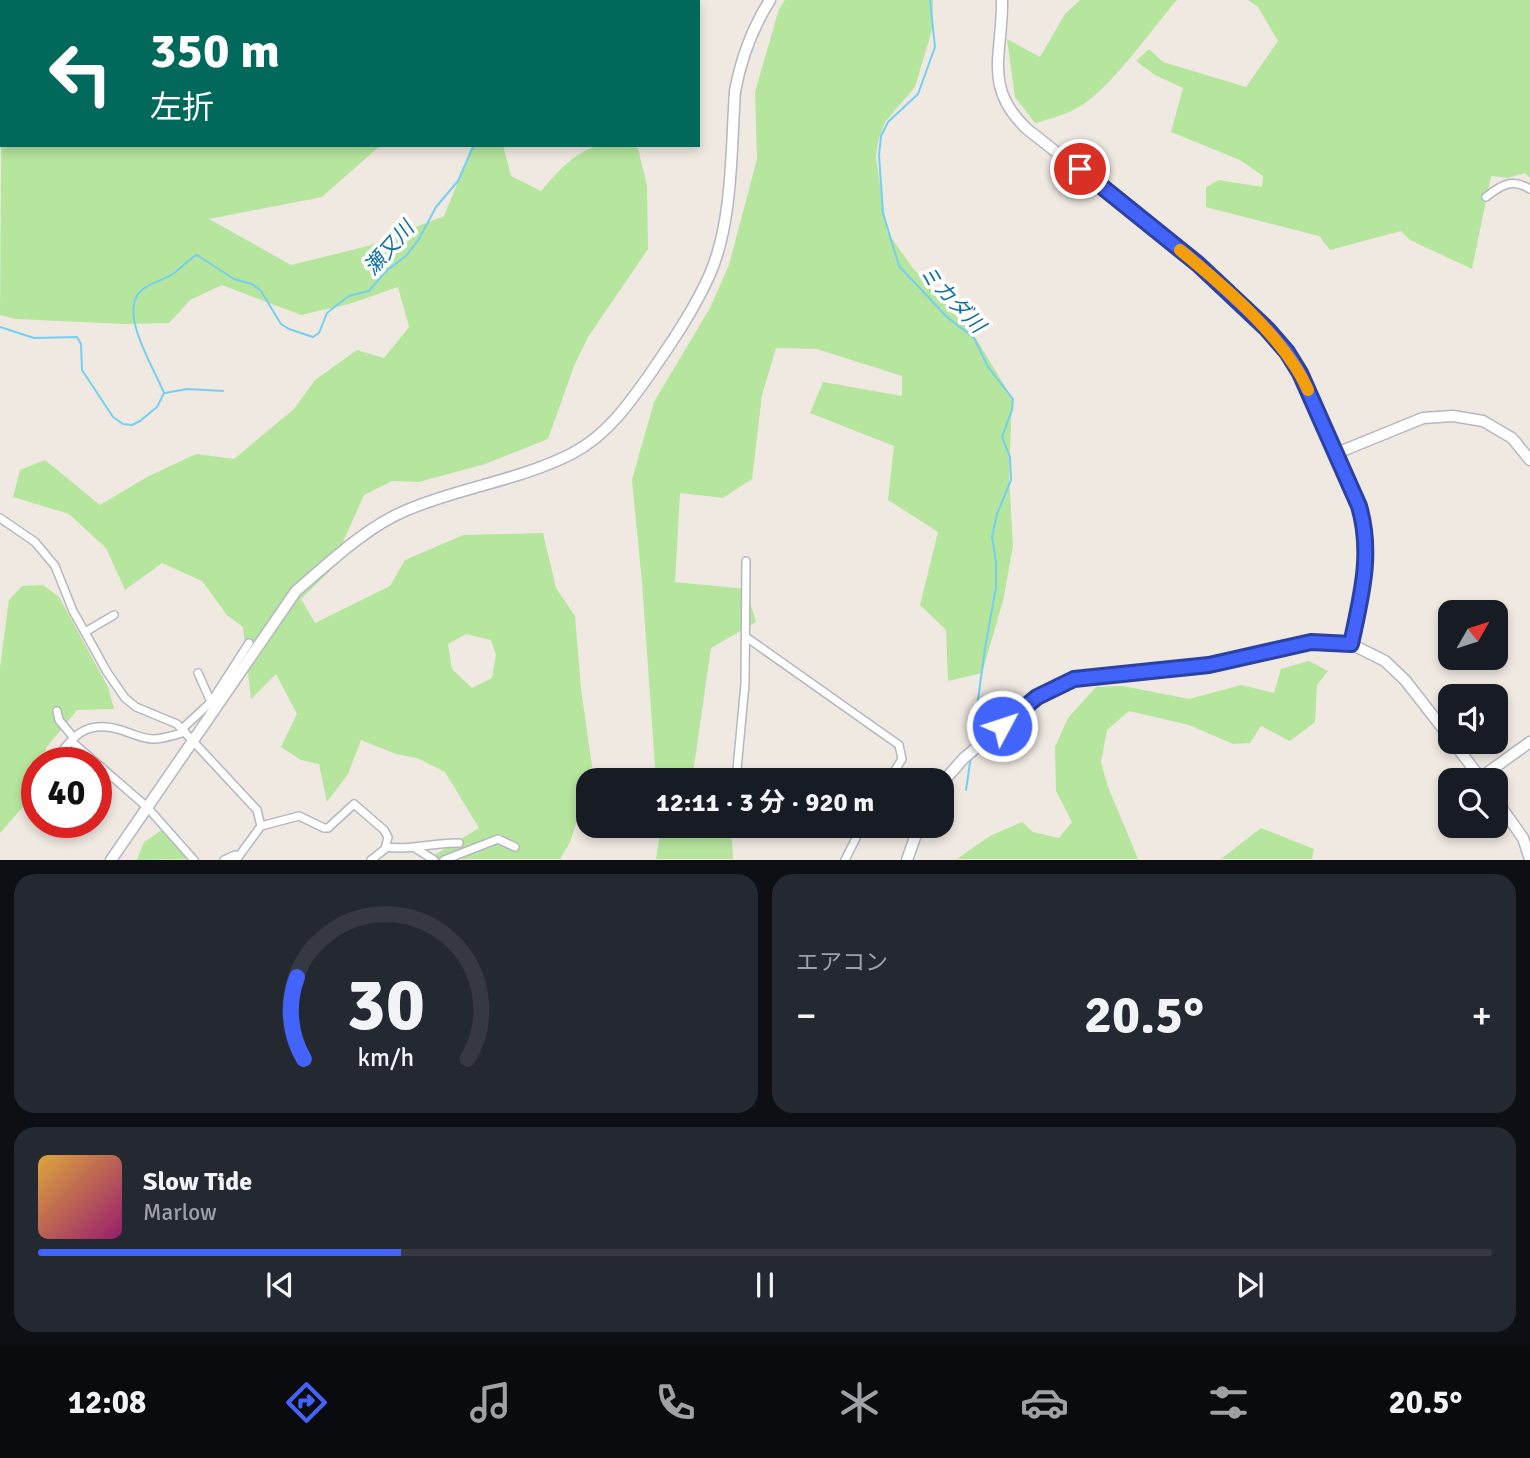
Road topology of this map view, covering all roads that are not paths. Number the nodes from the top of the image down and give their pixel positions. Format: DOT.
graph roads {
  1 [pos="770,0"];
  2 [pos="1002,0"];
  3 [pos="1530,189"];
  4 [pos="1486,197"];
  5 [pos="1337,453"];
  6 [pos="1530,460"];
  7 [pos="0,518"];
  8 [pos="746,561"];
  9 [pos="114,615"];
  10 [pos="85,632"];
  11 [pos="746,637"];
  12 [pos="249,643"];
  13 [pos="1351,644"];
  14 [pos="198,673"];
  15 [pos="211,702"];
  16 [pos="57,711"];
  17 [pos="1438,723"];
  18 [pos="187,734"];
  19 [pos="73,740"];
  20 [pos="1530,742"];
  21 [pos="67,747"];
  22 [pos="1462,754"];
  23 [pos="737,768"];
  24 [pos="896,768"];
  25 [pos="1473,768"];
  26 [pos="1496,768"];
  27 [pos="954,769"];
  28 [pos="147,807"];
  29 [pos="1508,817"];
  30 [pos="261,826"];
  31 [pos="856,838"];
  32 [pos="915,838"];
  33 [pos="459,843"];
  34 [pos="386,847"];
  35 [pos="415,847"];
  36 [pos="515,847"];
  37 [pos="238,858"];
  38 [pos="111,859"];
  39 [pos="194,859"];
  40 [pos="224,859"];
  41 [pos="371,859"];
  42 [pos="434,859"];
  43 [pos="444,859"];
  44 [pos="845,859"];
  45 [pos="907,859"];
  46 [pos="1530,859"];
  1 -- 18 [label="street"];
  2 -- 5 [label="street"];
  3 -- 4 [label="street"];
  5 -- 6 [label="street"];
  5 -- 13 [label="street"];
  7 -- 10 [label="street"];
  8 -- 11 [label="street"];
  9 -- 10 [label="street"];
  10 -- 18 [label="street"];
  11 -- 23 [label="street"];
  11 -- 24 [label="street"];
  12 -- 15 [label="street"];
  13 -- 17 [label="street"];
  13 -- 27 [label="street"];
  14 -- 15 [label="street"];
  15 -- 18 [label="street"];
  16 -- 19 [label="street"];
  18 -- 19 [label="street"];
  18 -- 28 [label="street"];
  18 -- 30 [label="street"];
  19 -- 21 [label="street"];
  19 -- 28 [label="street"];
  20 -- 26 [label="street"];
  22 -- 25 [label="street"];
  28 -- 38 [label="street"];
  28 -- 39 [label="street"];
  29 -- 46 [label="street"];
  30 -- 34 [label="street"];
  30 -- 37 [label="street"];
  31 -- 44 [label="street"];
  32 -- 45 [label="street"];
  33 -- 35 [label="street"];
  34 -- 35 [label="street"];
  34 -- 41 [label="street"];
  35 -- 42 [label="street"];
  36 -- 43 [label="street"];
  37 -- 40 [label="street"];
}
